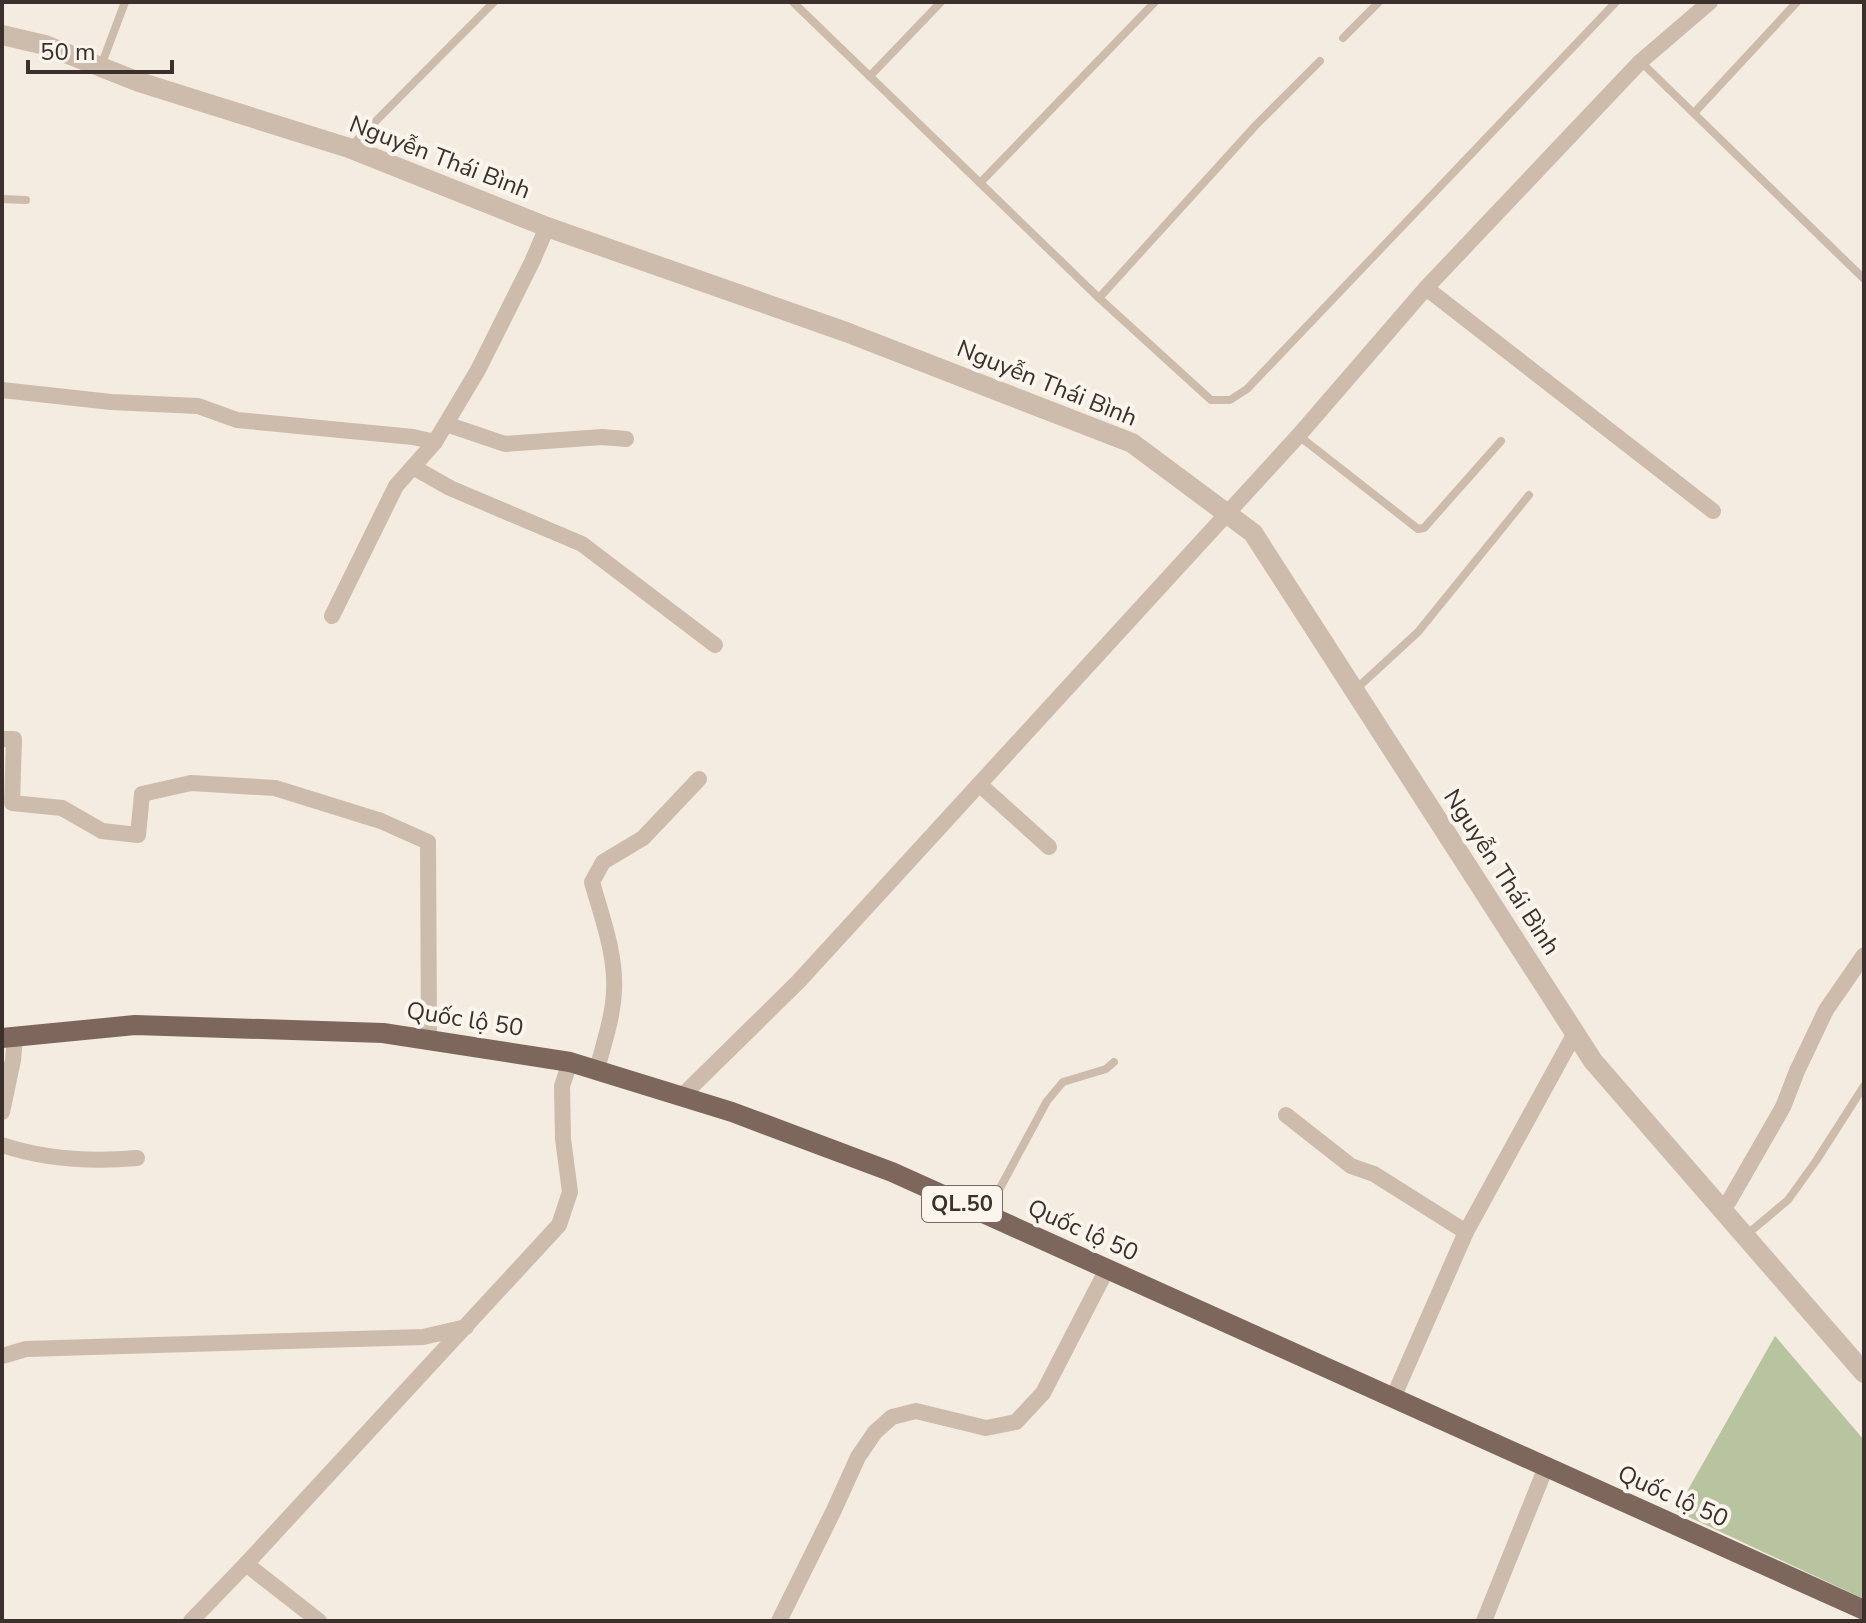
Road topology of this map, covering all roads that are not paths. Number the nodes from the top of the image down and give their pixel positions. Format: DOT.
graph roads {
  1 [pos="125,2"];
  2 [pos="494,2"];
  3 [pos="793,2"];
  4 [pos="941,2"];
  5 [pos="1155,2"];
  6 [pos="1379,2"];
  7 [pos="1616,2"];
  8 [pos="1710,2"];
  9 [pos="1797,2"];
  10 [pos="2,35"];
  11 [pos="1343,38"];
  12 [pos="1320,61"];
  13 [pos="1640,62"];
  14 [pos="100,67"];
  15 [pos="870,76"];
  16 [pos="1694,113"];
  17 [pos="349,148"];
  18 [pos="980,183"];
  19 [pos="2,199"];
  20 [pos="26,200"];
  21 [pos="547,227"];
  22 [pos="1864,279"];
  23 [pos="1426,288"];
  24 [pos="1099,298"];
  25 [pos="2,390"];
  26 [pos="446,424"];
  27 [pos="1299,435"];
  28 [pos="626,439"];
  29 [pos="1501,441"];
  30 [pos="435,442"];
  31 [pos="413,467"];
  32 [pos="1529,495"];
  33 [pos="1713,511"];
  34 [pos="1226,513"];
  35 [pos="332,616"];
  36 [pos="715,645"];
  37 [pos="1354,690"];
  38 [pos="2,739"];
  39 [pos="699,779"];
  40 [pos="979,784"];
  41 [pos="1049,847"];
  42 [pos="1864,955"];
  43 [pos="1575,1033"];
  44 [pos="8,1037"];
  45 [pos="429,1040"];
  46 [pos="570,1062"];
  47 [pos="1114,1062"];
  48 [pos="597,1070"];
  49 [pos="1864,1086"];
  50 [pos="682,1096"];
  51 [pos="2,1112"];
  52 [pos="1286,1115"];
  53 [pos="2,1145"];
  54 [pos="137,1158"];
  55 [pos="1720,1208"];
  56 [pos="986,1214"];
  57 [pos="1466,1232"];
  58 [pos="1745,1236"];
  59 [pos="1107,1269"];
  60 [pos="468,1326"];
  61 [pos="2,1356"];
  62 [pos="1864,1373"];
  63 [pos="1393,1398"];
  64 [pos="1546,1467"];
  65 [pos="246,1564"];
  66 [pos="1864,1610"];
  67 [pos="191,1621"];
  68 [pos="319,1621"];
  69 [pos="779,1621"];
  70 [pos="1484,1621"];
  1 -- 14 [label="lane"];
  2 -- 17 [label="lane"];
  3 -- 15 [label="lane"];
  4 -- 15 [label="lane"];
  5 -- 18 [label="lane"];
  6 -- 11 [label="lane"];
  7 -- 24 [label="lane"];
  8 -- 13 [label="street"];
  9 -- 16 [label="lane"];
  10 -- 14 [label="street, Nguyễn Thái Bình"];
  12 -- 24 [label="lane"];
  13 -- 16 [label="lane"];
  13 -- 23 [label="street"];
  14 -- 17 [label="street, Nguyễn Thái Bình"];
  15 -- 18 [label="lane"];
  16 -- 22 [label="lane"];
  17 -- 21 [label="street, Nguyễn Thái Bình"];
  18 -- 24 [label="lane"];
  19 -- 20 [label="lane"];
  21 -- 26 [label="street"];
  21 -- 34 [label="street, Nguyễn Thái Bình"];
  23 -- 27 [label="street"];
  23 -- 33 [label="street"];
  25 -- 30 [label="street"];
  26 -- 28 [label="street"];
  26 -- 30 [label="street"];
  27 -- 29 [label="lane"];
  27 -- 34 [label="street"];
  30 -- 31 [label="street"];
  31 -- 35 [label="street"];
  31 -- 36 [label="street"];
  32 -- 37 [label="lane"];
  34 -- 37 [label="street, Nguyễn Thái Bình"];
  34 -- 40 [label="street"];
  37 -- 43 [label="street, Nguyễn Thái Bình"];
  38 -- 45 [label="street"];
  39 -- 48 [label="street"];
  40 -- 41 [label="street"];
  40 -- 50 [label="street"];
  42 -- 55 [label="street"];
  43 -- 55 [label="street, Nguyễn Thái Bình"];
  43 -- 57 [label="street"];
  44 -- 45 [label="main road, Quốc lộ 50 / QL.50"];
  44 -- 51 [label="street"];
  45 -- 46 [label="main road, Quốc lộ 50 / QL.50"];
  46 -- 48 [label="main road, Quốc lộ 50 / QL.50"];
  46 -- 60 [label="street"];
  47 -- 56 [label="lane"];
  48 -- 50 [label="main road, Quốc lộ 50 / QL.50"];
  49 -- 58 [label="lane"];
  50 -- 56 [label="main road, Quốc lộ 50 / QL.50"];
  52 -- 57 [label="street"];
  53 -- 54 [label="street"];
  55 -- 58 [label="street, Nguyễn Thái Bình"];
  56 -- 59 [label="main road, Quốc lộ 50 / QL.50"];
  57 -- 63 [label="street"];
  58 -- 62 [label="street, Nguyễn Thái Bình"];
  59 -- 63 [label="main road, Quốc lộ 50 / QL.50"];
  59 -- 69 [label="street"];
  60 -- 61 [label="street"];
  60 -- 65 [label="street"];
  63 -- 64 [label="main road, Quốc lộ 50 / QL.50"];
  64 -- 66 [label="main road, Quốc lộ 50 / QL.50"];
  64 -- 70 [label="street"];
  65 -- 67 [label="street"];
  65 -- 68 [label="street"];
}
